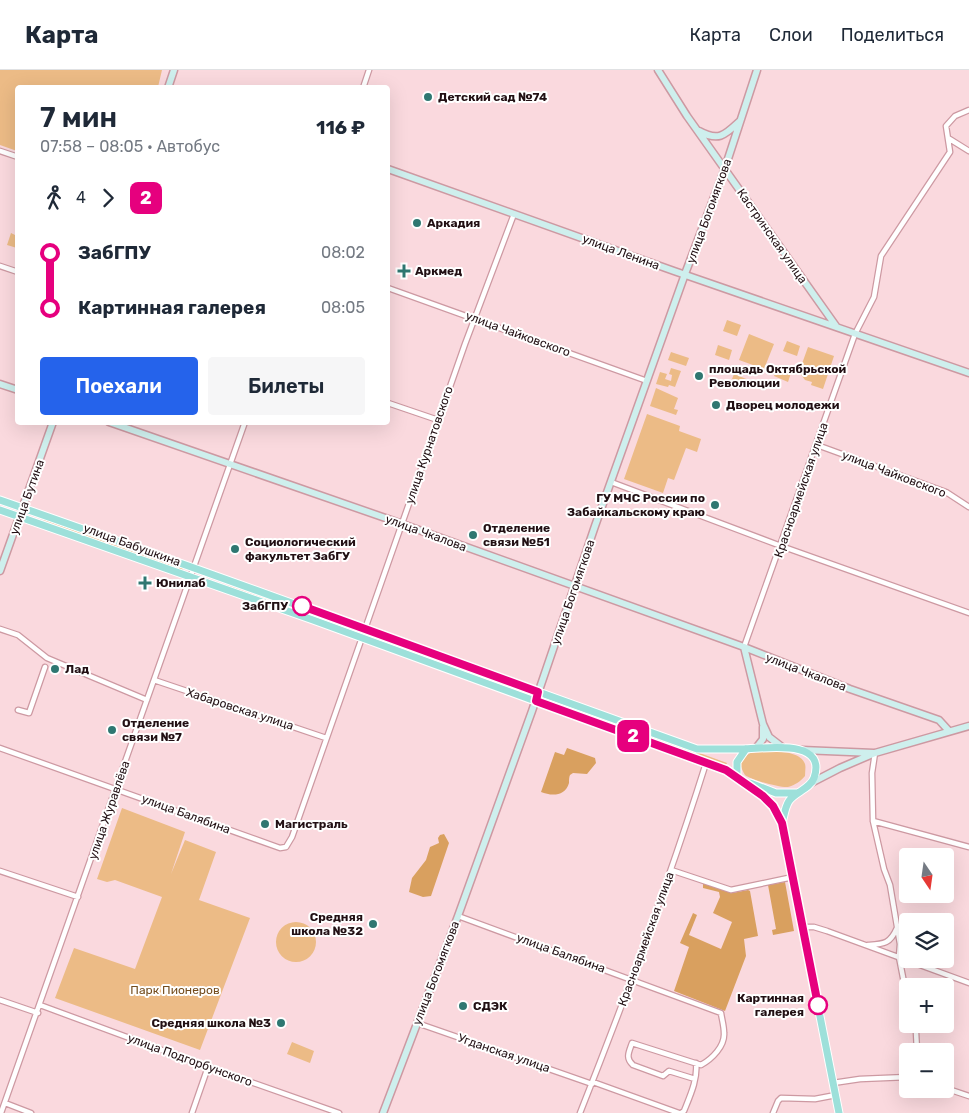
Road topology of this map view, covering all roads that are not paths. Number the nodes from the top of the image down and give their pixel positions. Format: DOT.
graph roads {
  1 [pos="174,70"];
  2 [pos="369,70"];
  3 [pos="658,70"];
  4 [pos="758,70"];
  5 [pos="169,85"];
  6 [pos="364,85"];
  7 [pos="968,110"];
  8 [pos="741,120"];
  9 [pos="699,131"];
  10 [pos="948,138"];
  11 [pos="0,151"];
  12 [pos="969,151"];
  13 [pos="15,156"];
  14 [pos="725,168"];
  15 [pos="390,170"];
  16 [pos="514,214"];
  17 [pos="0,266"];
  18 [pos="15,271"];
  19 [pos="685,274"];
  20 [pos="390,289"];
  21 [pos="474,318"];
  22 [pos="836,327"];
  23 [pos="855,334"];
  24 [pos="969,373"];
  25 [pos="647,381"];
  26 [pos="0,384"];
  27 [pos="15,389"];
  28 [pos="390,404"];
  29 [pos="438,420"];
  30 [pos="52,425"];
  31 [pos="118,425"];
  32 [pos="244,425"];
  33 [pos="817,445"];
  34 [pos="231,464"];
  35 [pos="611,482"];
  36 [pos="0,500"];
  37 [pos="23,508"];
  38 [pos="969,508"];
  39 [pos="0,510"];
  40 [pos="20,516"];
  41 [pos="401,524"];
  42 [pos="781,546"];
  43 [pos="194,568"];
  44 [pos="0,571"];
  45 [pos="192,577"];
  46 [pos="574,586"];
  47 [pos="969,613"];
  48 [pos="0,629"];
  49 [pos="365,629"];
  50 [pos="361,638"];
  51 [pos="744,647"];
  52 [pos="45,667"];
  53 [pos="154,680"];
  54 [pos="538,692"];
  55 [pos="147,700"];
  56 [pos="536,701"];
  57 [pos="18,710"];
  58 [pos="763,724"];
  59 [pos="969,726"];
  60 [pos="949,732"];
  61 [pos="326,738"];
  62 [pos="782,747"];
  63 [pos="0,748"];
  64 [pos="756,748"];
  65 [pos="746,749"];
  66 [pos="802,750"];
  67 [pos="875,753"];
  68 [pos="706,763"];
  69 [pos="737,778"];
  70 [pos="811,783"];
  71 [pos="116,789"];
  72 [pos="798,793"];
  73 [pos="873,820"];
  74 [pos="782,823"];
  75 [pos="286,847"];
  76 [pos="969,847"];
  77 [pos="671,870"];
  78 [pos="0,871"];
  79 [pos="792,877"];
  80 [pos="78,897"];
  81 [pos="458,916"];
  82 [pos="802,927"];
  83 [pos="897,927"];
  84 [pos="899,938"];
  85 [pos="864,945"];
  86 [pos="899,957"];
  87 [pos="929,968"];
  88 [pos="631,979"];
  89 [pos="969,983"];
  90 [pos="0,1000"];
  91 [pos="40,1005"];
  92 [pos="38,1012"];
  93 [pos="417,1023"];
  94 [pos="696,1063"];
  95 [pos="208,1067"];
  96 [pos="899,1078"];
  97 [pos="696,1079"];
  98 [pos="592,1083"];
  99 [pos="833,1083"];
  100 [pos="954,1091"];
  101 [pos="836,1095"];
  102 [pos="969,1096"];
  103 [pos="5,1103"];
  104 [pos="1,1113"];
  105 [pos="31,1113"];
  106 [pos="192,1113"];
  107 [pos="339,1113"];
  108 [pos="383,1113"];
  109 [pos="580,1113"];
  110 [pos="680,1113"];
  111 [pos="774,1113"];
  112 [pos="839,1113"];
  1 -- 5 [label="main road"];
  2 -- 6 [label="street"];
  3 -- 9 [label="main road, Кастринская улица"];
  4 -- 8 [label="main road, улица Богомягкова"];
  7 -- 10 [label="street, Красноармейская улица"];
  8 -- 9 [label="main road"];
  8 -- 14 [label="main road, улица Богомягкова"];
  9 -- 14 [label="main road, Кастринская улица"];
  10 -- 12 [label="street"];
  10 -- 23 [label="street, Красноармейская улица"];
  11 -- 13 [label="street"];
  14 -- 19 [label="main road, улица Богомягкова"];
  14 -- 22 [label="main road, Кастринская улица"];
  15 -- 16 [label="main road, улица Ленина"];
  16 -- 19 [label="main road, улица Ленина"];
  16 -- 21 [label="street, улица Курнатовского"];
  17 -- 18 [label="street"];
  19 -- 22 [label="main road, улица Ленина"];
  19 -- 25 [label="main road, улица Богомягкова"];
  20 -- 21 [label="street, улица Чайковского"];
  21 -- 25 [label="street, улица Чайковского"];
  21 -- 29 [label="street, улица Курнатовского"];
  22 -- 23 [label="main road, улица Ленина"];
  23 -- 24 [label="main road, улица Ленина"];
  23 -- 33 [label="street, Красноармейская улица"];
  25 -- 35 [label="main road, улица Богомягкова"];
  26 -- 27 [label="main road"];
  28 -- 29 [label="street"];
  29 -- 41 [label="street, улица Курнатовского"];
  30 -- 37 [label="main road, улица Бутина"];
  31 -- 34 [label="main road, улица Чкалова"];
  32 -- 34 [label="street, улица Журавлёва"];
  33 -- 38 [label="street, улица Чайковского"];
  33 -- 42 [label="street, Красноармейская улица"];
  34 -- 41 [label="main road, улица Чкалова"];
  34 -- 43 [label="street, улица Журавлёва"];
  35 -- 42 [label="street"];
  35 -- 46 [label="main road, улица Богомягкова"];
  36 -- 37 [label="main road, улица Бабушкина"];
  37 -- 40 [label="main road, улица Бутина"];
  37 -- 43 [label="main road, улица Бабушкина"];
  39 -- 40 [label="main road, улица Бабушкина"];
  40 -- 44 [label="main road, улица Бутина"];
  40 -- 45 [label="main road, улица Бабушкина"];
  41 -- 46 [label="main road, улица Чкалова"];
  41 -- 49 [label="street, улица Курнатовского"];
  42 -- 47 [label="street"];
  42 -- 51 [label="street, Красноармейская улица"];
  43 -- 45 [label="street, улица Журавлёва"];
  43 -- 49 [label="main road, улица Бабушкина"];
  45 -- 50 [label="main road, улица Бабушкина"];
  45 -- 53 [label="street, улица Журавлёва"];
  46 -- 51 [label="main road, улица Чкалова"];
  46 -- 54 [label="main road, улица Богомягкова"];
  48 -- 55 [label="street"];
  49 -- 50 [label="street, улица Курнатовского"];
  49 -- 54 [label="main road, улица Бабушкина"];
  50 -- 56 [label="main road, улица Бабушкина"];
  50 -- 61 [label="street, улица Курнатовского"];
  51 -- 58 [label="main road"];
  51 -- 60 [label="main road, улица Чкалова"];
  52 -- 57 [label="street"];
  53 -- 55 [label="street, улица Журавлёва"];
  53 -- 61 [label="street, Хабаровская улица"];
  54 -- 56 [label="main road, улица Богомягкова"];
  54 -- 65 [label="main road, улица Бабушкина"];
  55 -- 71 [label="street, улица Журавлёва"];
  56 -- 68 [label="main road, улица Бабушкина"];
  56 -- 81 [label="main road, улица Богомягкова"];
  58 -- 62 [label="main road"];
  58 -- 64 [label="main road"];
  59 -- 60 [label="main road"];
  60 -- 67 [label="main road"];
  61 -- 75 [label="street, улица Курнатовского"];
  62 -- 64 [label="main road, улица Бабушкина"];
  62 -- 66 [label="main road, улица Бабушкина"];
  63 -- 71 [label="street, улица Балябина"];
  64 -- 65 [label="main road, улица Бабушкина"];
  65 -- 69 [label="main road"];
  66 -- 67 [label="main road"];
  66 -- 70 [label="main road"];
  67 -- 70 [label="main road"];
  67 -- 73 [label="street"];
  68 -- 69 [label="main road, улица Бабушкина"];
  68 -- 77 [label="street, Красноармейская улица"];
  69 -- 72 [label="main road"];
  69 -- 74 [label="main road"];
  70 -- 72 [label="main road"];
  71 -- 75 [label="street, улица Балябина"];
  71 -- 80 [label="street, улица Журавлёва"];
  72 -- 74 [label="main road"];
  73 -- 76 [label="street"];
  73 -- 83 [label="street"];
  74 -- 79 [label="main road"];
  77 -- 79 [label="street"];
  77 -- 88 [label="street, Красноармейская улица"];
  78 -- 80 [label="street"];
  79 -- 82 [label="main road"];
  80 -- 91 [label="street, улица Журавлёва"];
  81 -- 88 [label="street, улица Балябина"];
  81 -- 93 [label="main road, улица Богомягкова"];
  82 -- 85 [label="street"];
  82 -- 99 [label="main road"];
  83 -- 84 [label="street"];
  83 -- 85 [label="street"];
  85 -- 86 [label="street"];
  87 -- 89 [label="street"];
  88 -- 94 [label="street, улица Балябина"];
  88 -- 98 [label="street, Красноармейская улица"];
  90 -- 92 [label="street"];
  91 -- 92 [label="street, улица Журавлёва"];
  91 -- 95 [label="street, улица Подгорбунского"];
  92 -- 103 [label="street, улица Журавлёва"];
  93 -- 98 [label="street, Угданская улица"];
  93 -- 108 [label="main road, улица Богомягкова"];
  94 -- 97 [label="street"];
  94 -- 97 [label="street"];
  95 -- 106 [label="street"];
  95 -- 107 [label="street, улица Подгорбунского"];
  96 -- 99 [label="street"];
  97 -- 110 [label="street"];
  98 -- 109 [label="street, Красноармейская улица"];
  98 -- 110 [label="street, Угданская улица"];
  99 -- 101 [label="main road"];
  100 -- 102 [label="street"];
  101 -- 111 [label="street"];
  101 -- 112 [label="main road"];
  103 -- 104 [label="street, улица Журавлёва"];
  103 -- 105 [label="street"];
}
